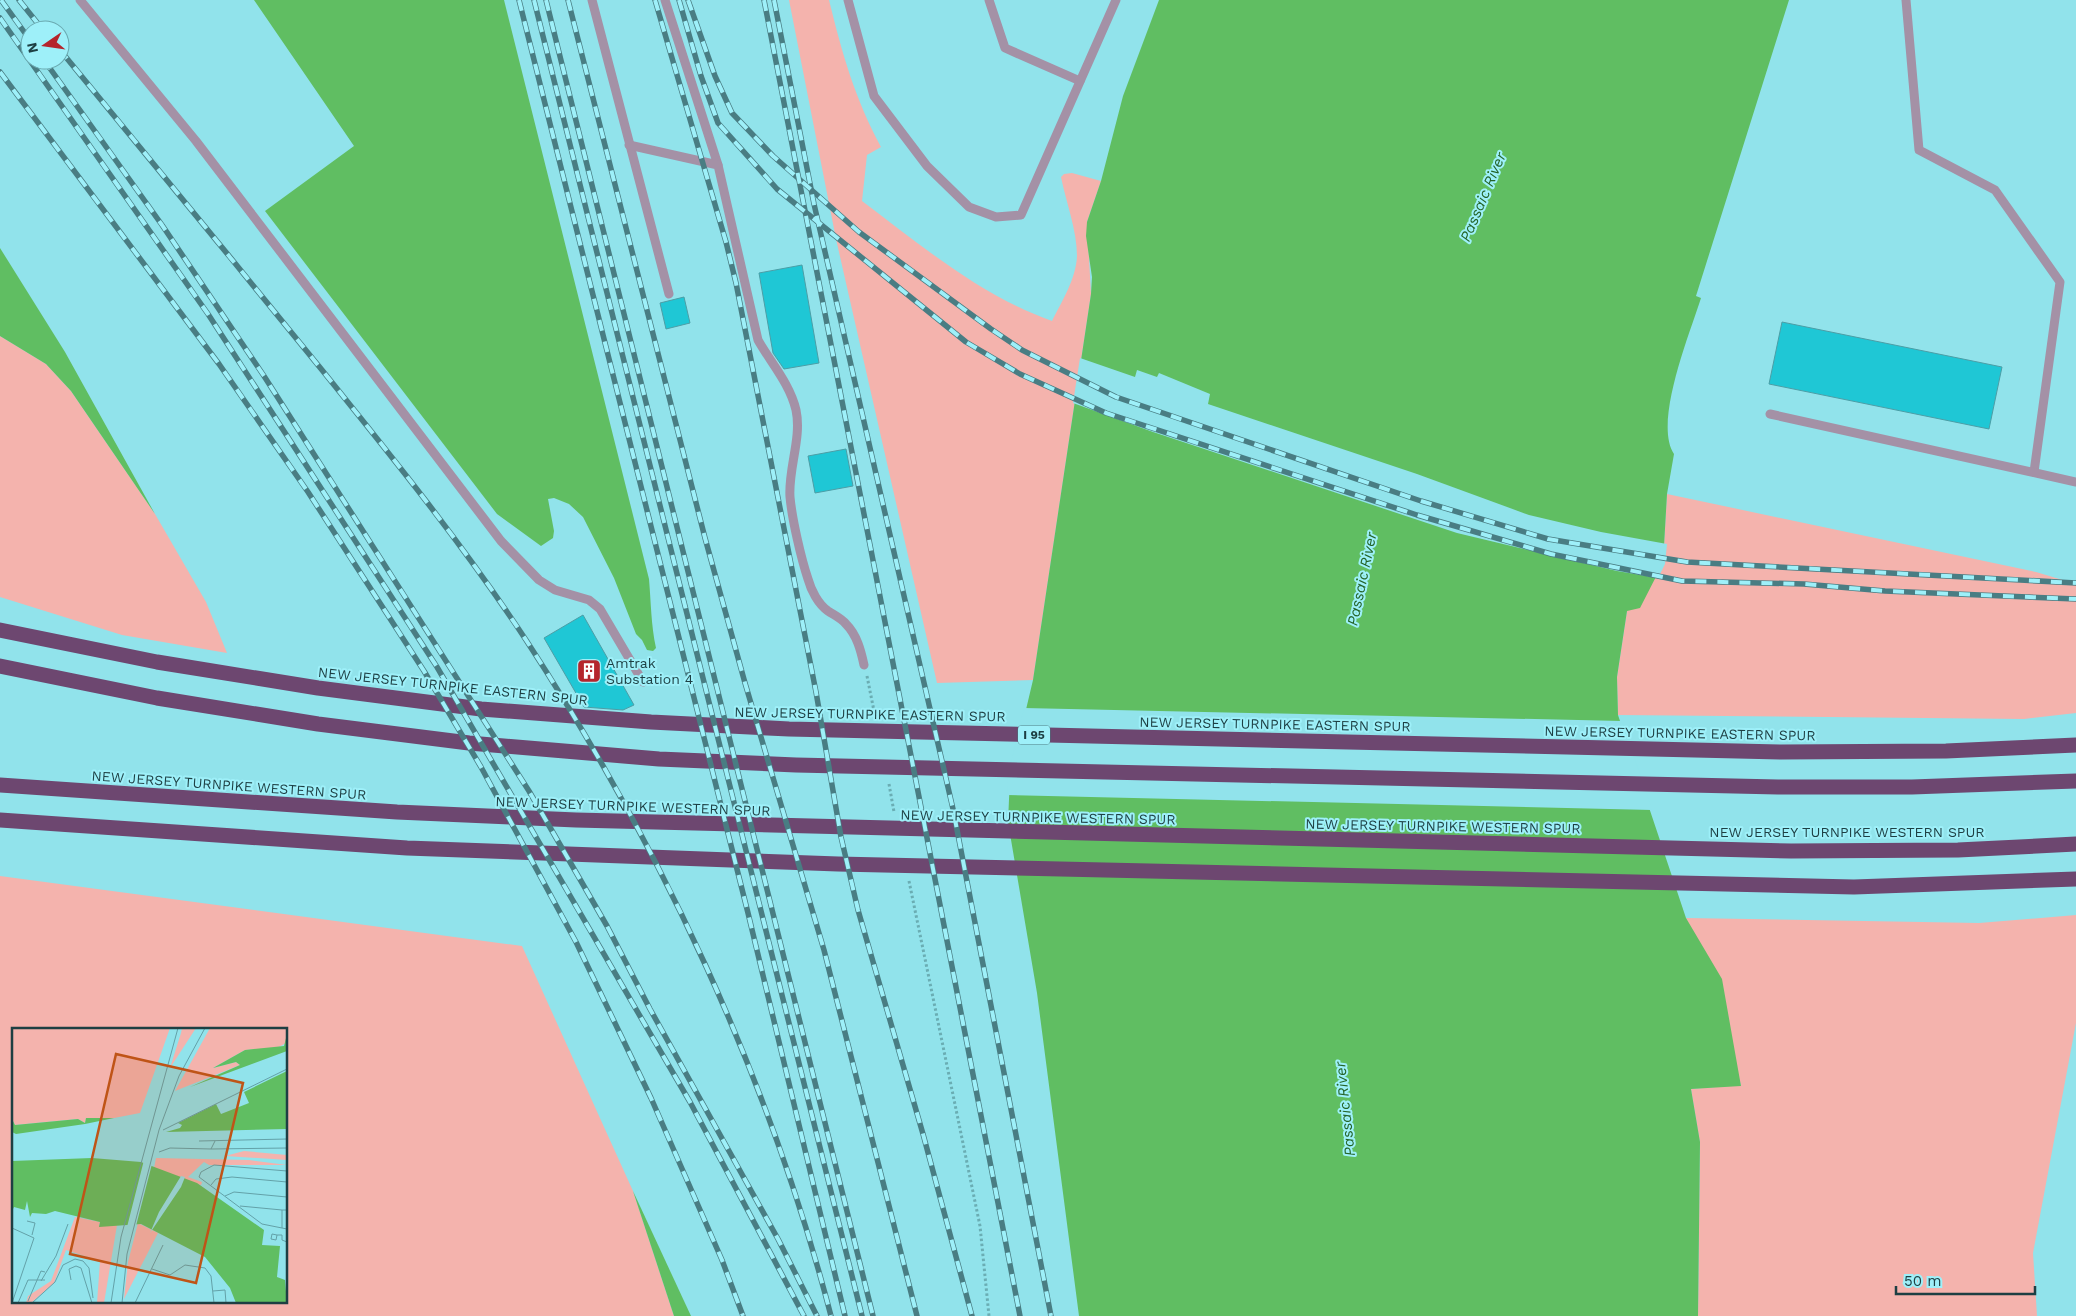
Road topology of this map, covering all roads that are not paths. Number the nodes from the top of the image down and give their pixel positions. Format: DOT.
graph roads {
  1 [pos="80,0"];
  2 [pos="592,0"];
  3 [pos="665,0"];
  4 [pos="848,0"];
  5 [pos="989,0"];
  6 [pos="1116,0"];
  7 [pos="1906,0"];
  8 [pos="1080,81"];
  9 [pos="629,145"];
  10 [pos="718,165"];
  11 [pos="669,294"];
  12 [pos="1770,414"];
  13 [pos="2034,472"];
  14 [pos="2076,482"];
  15 [pos="0,630"];
  16 [pos="864,665"];
  17 [pos="0,666"];
  18 [pos="643,682"];
  19 [pos="2076,745"];
  20 [pos="2076,781"];
  21 [pos="0,785"];
  22 [pos="0,820"];
  23 [pos="2076,844"];
  24 [pos="2076,879"];
  1 -- 18 [label="lane"];
  2 -- 9 [label="lane"];
  3 -- 10 [label="lane"];
  4 -- 8 [label="lane"];
  5 -- 8 [label="lane"];
  6 -- 8 [label="lane"];
  7 -- 13 [label="lane"];
  9 -- 10 [label="lane"];
  9 -- 11 [label="lane"];
  10 -- 16 [label="lane"];
  12 -- 13 [label="lane"];
  13 -- 14 [label="lane"];
  15 -- 19 [label="highway, NEW JERSEY TURNPIKE EASTERN SPUR / I 95"];
  17 -- 20 [label="highway"];
  21 -- 23 [label="highway, NEW JERSEY TURNPIKE WESTERN SPUR"];
  22 -- 24 [label="highway"];
}
